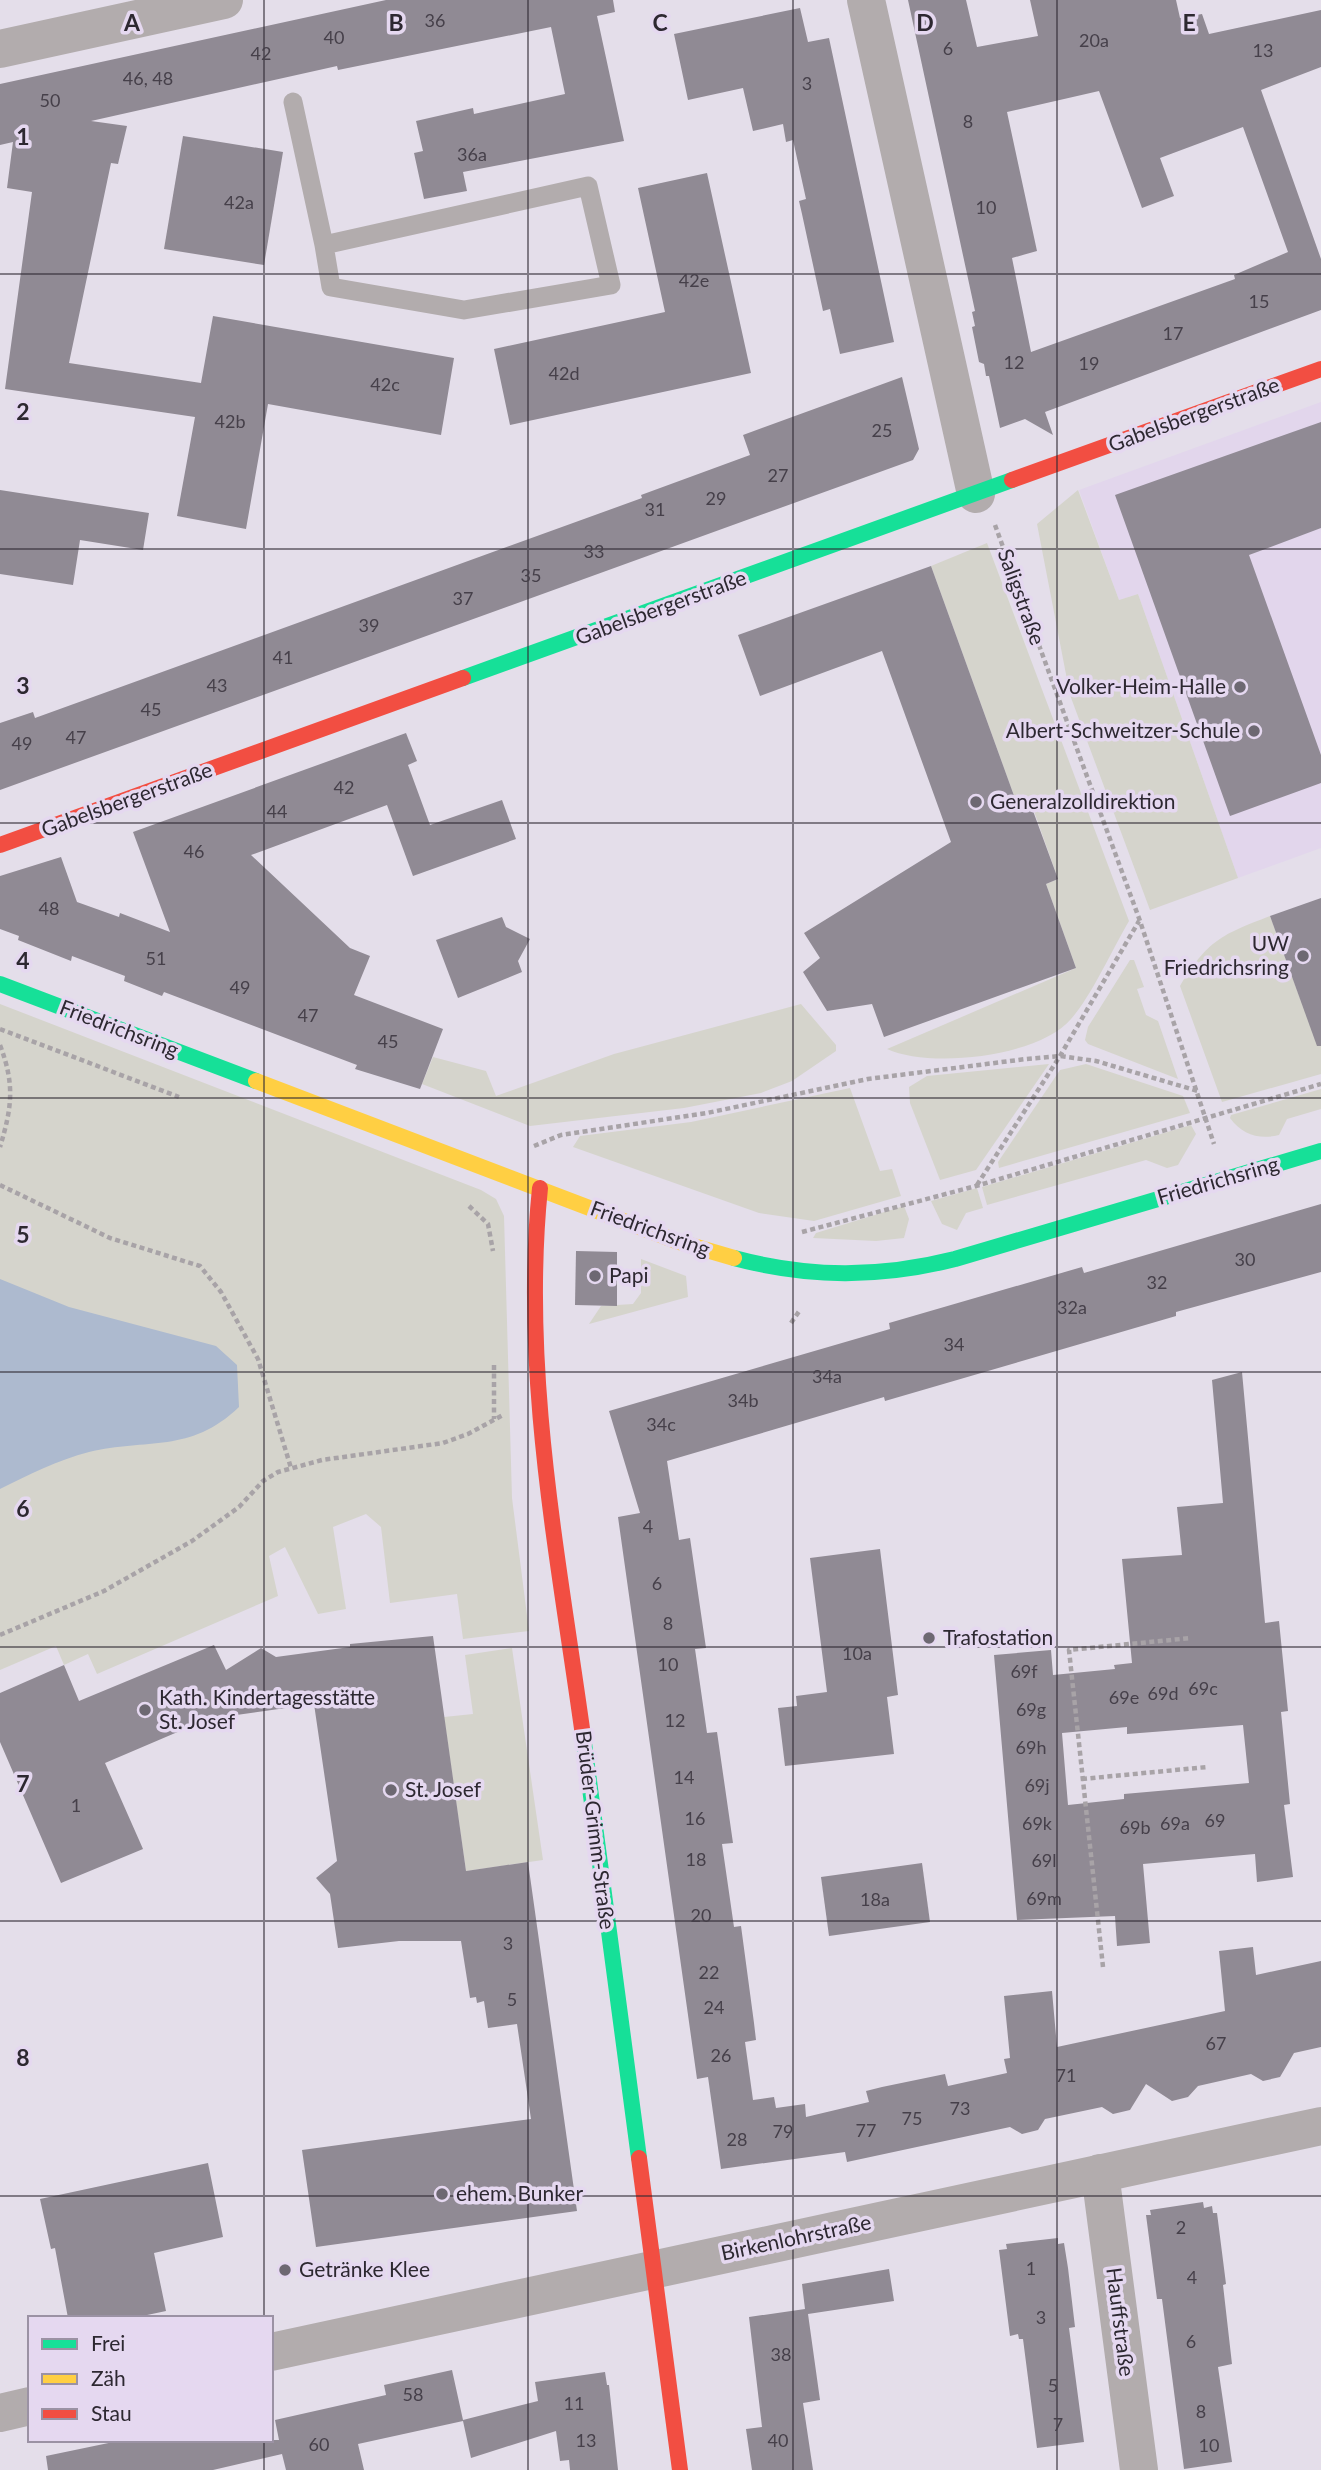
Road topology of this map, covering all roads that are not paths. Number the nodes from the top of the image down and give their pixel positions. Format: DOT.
graph roads {
  1 [pos="224,0"];
  2 [pos="866,0"];
  3 [pos="0,49"];
  4 [pos="293,102"];
  5 [pos="324,245"];
  6 [pos="1321,369"];
  7 [pos="976,494"];
  8 [pos="0,845"];
  9 [pos="0,984"];
  10 [pos="1321,1151"];
  11 [pos="540,1188"];
  12 [pos="1321,2126"];
  13 [pos="1100,2173"];
  14 [pos="653,2269"];
  15 [pos="273,2353"];
  16 [pos="28,2406"];
  17 [pos="0,2413"];
  18 [pos="680,2470"];
  19 [pos="1139,2470"];
  1 -- 3 [label="street"];
  2 -- 7 [label="street"];
  4 -- 5 [label="lane"];
  5 -- 5 [label="lane"];
  6 -- 7 [label="street, Gabelsbergerstraße"];
  7 -- 8 [label="street, Gabelsbergerstraße"];
  9 -- 11 [label="street, Friedrichsring"];
  10 -- 11 [label="street, Friedrichsring"];
  11 -- 14 [label="street, Brüder-Grimm-Straße"];
  12 -- 13 [label="street, Birkenlohrstraße"];
  13 -- 14 [label="street, Birkenlohrstraße"];
  13 -- 19 [label="street, Hauffstraße"];
  14 -- 15 [label="street, Birkenlohrstraße"];
  14 -- 18 [label="street, Brüder-Grimm-Straße"];
  16 -- 17 [label="street"];
}
